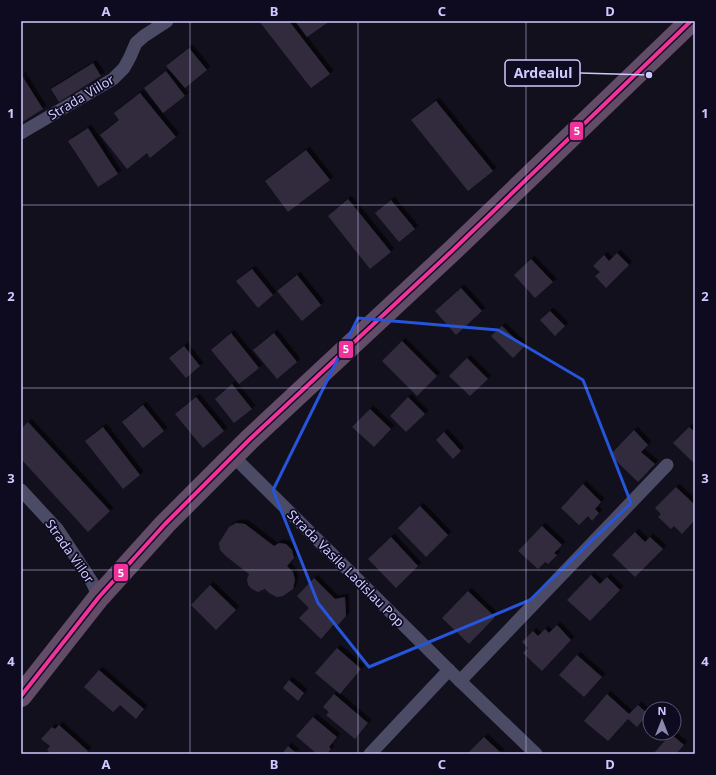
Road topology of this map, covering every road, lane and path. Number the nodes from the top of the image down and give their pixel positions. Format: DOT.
graph roads {
  1 [pos="167,21"];
  2 [pos="691,21"];
  3 [pos="21,133"];
  4 [pos="233,456"];
  5 [pos="667,465"];
  6 [pos="21,490"];
  7 [pos="99,597"];
  8 [pos="449,670"];
  9 [pos="460,680"];
  10 [pos="21,696"];
  11 [pos="370,754"];
  12 [pos="536,754"];
  1 -- 3 [label="street, Strada Viilor"];
  2 -- 4 [label="highway"];
  4 -- 7 [label="highway"];
  4 -- 8 [label="street, Strada Vasile Ladislau Pop"];
  5 -- 9 [label="street"];
  6 -- 7 [label="street, Strada Viilor"];
  7 -- 10 [label="highway"];
  8 -- 9 [label="street, Strada Vasile Ladislau Pop"];
  8 -- 11 [label="street"];
  9 -- 12 [label="street, Strada Vasile Ladislau Pop"];
}
